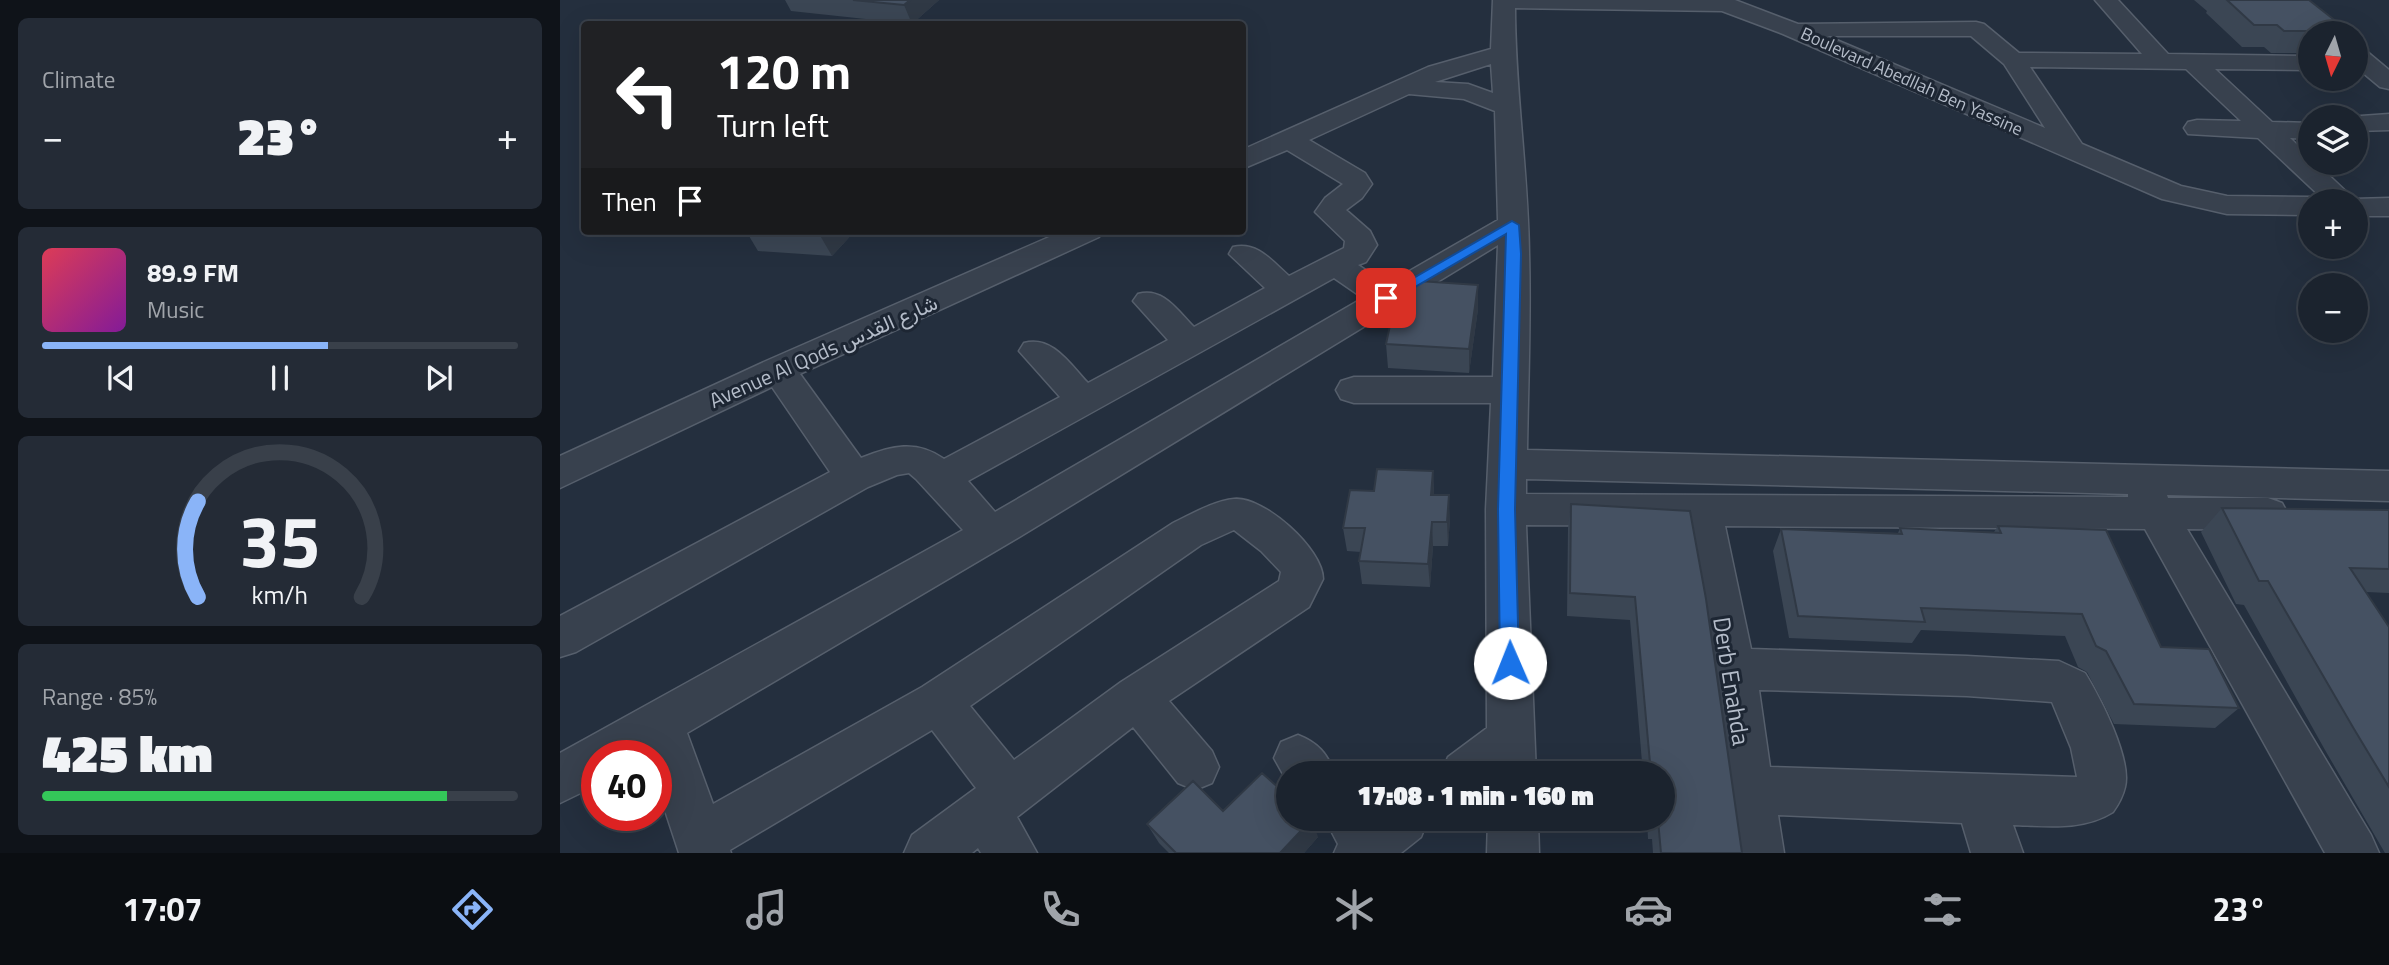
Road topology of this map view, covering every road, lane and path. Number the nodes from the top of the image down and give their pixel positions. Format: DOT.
graph roads {
  1 [pos="2106,0"];
  2 [pos="1729,2"];
  3 [pos="1497,25"];
  4 [pos="1791,29"];
  5 [pos="2014,60"];
  6 [pos="2163,63"];
  7 [pos="2194,63"];
  8 [pos="2368,63"];
  9 [pos="2298,64"];
  10 [pos="1437,72"];
  11 [pos="2389,82"];
  12 [pos="1402,88"];
  13 [pos="1508,107"];
  14 [pos="2389,122"];
  15 [pos="2368,123"];
  16 [pos="2197,128"];
  17 [pos="2266,130"];
  18 [pos="2298,131"];
  19 [pos="1289,140"];
  20 [pos="2072,150"];
  21 [pos="1246,159"];
  22 [pos="2329,189"];
  23 [pos="2298,206"];
  24 [pos="2368,206"];
  25 [pos="2389,207"];
  26 [pos="1512,225"];
  27 [pos="1079,235"];
  28 [pos="1244,254"];
  29 [pos="1335,264"];
  30 [pos="1287,290"];
  31 [pos="1386,298"];
  32 [pos="1149,301"];
  33 [pos="1190,343"];
  34 [pos="1036,351"];
  35 [pos="778,370"];
  36 [pos="1354,390"];
  37 [pos="1511,390"];
  38 [pos="1084,400"];
  39 [pos="1509,464"];
  40 [pos="560,472"];
  41 [pos="854,477"];
  42 [pos="940,479"];
  43 [pos="2389,486"];
  44 [pos="2147,496"];
  45 [pos="1506,509"];
  46 [pos="1702,509"];
  47 [pos="2389,514"];
  48 [pos="989,533"];
  49 [pos="560,638"];
  50 [pos="1733,669"];
  51 [pos="1137,697"];
  52 [pos="938,702"];
  53 [pos="660,723"];
  54 [pos="630,740"];
  55 [pos="1512,756"];
  56 [pos="1195,767"];
  57 [pos="581,768"];
  58 [pos="560,779"];
  59 [pos="1749,790"];
  60 [pos="1979,800"];
  61 [pos="997,803"];
  62 [pos="1513,831"];
  63 [pos="702,846"];
  64 [pos="930,853"];
  65 [pos="1011,853"];
  66 [pos="1514,853"];
  67 [pos="1758,853"];
  68 [pos="1997,853"];
  69 [pos="2353,853"];
  1 -- 6 [label="street"];
  2 -- 3 [label="street, Boulevard Abedllah Ben Yassine"];
  2 -- 4 [label="street, Boulevard Abedllah Ben Yassine"];
  3 -- 10 [label="street"];
  3 -- 10 [label="street"];
  3 -- 13 [label="street"];
  4 -- 5 [label="street"];
  4 -- 20 [label="street, Boulevard Abedllah Ben Yassine"];
  5 -- 6 [label="street"];
  5 -- 20 [label="street"];
  6 -- 7 [label="street"];
  7 -- 9 [label="street"];
  7 -- 17 [label="street"];
  8 -- 11 [label="street"];
  10 -- 12 [label="street"];
  12 -- 13 [label="street"];
  12 -- 19 [label="street"];
  13 -- 26 [label="street"];
  14 -- 15 [label="street"];
  16 -- 17 [label="street"];
  17 -- 18 [label="street"];
  17 -- 22 [label="street"];
  19 -- 21 [label="street"];
  19 -- 29 [label="street"];
  20 -- 23 [label="street, Boulevard Abedllah Ben Yassine"];
  24 -- 25 [label="street"];
  26 -- 31 [label="street"];
  26 -- 37 [label="street"];
  27 -- 35 [label="street, Avenue Al Qods شارع القدس"];
  28 -- 30 [label="street"];
  29 -- 30 [label="street"];
  29 -- 31 [label="street"];
  30 -- 33 [label="street"];
  31 -- 48 [label="street"];
  32 -- 33 [label="street"];
  33 -- 38 [label="street"];
  34 -- 38 [label="street"];
  35 -- 40 [label="street, Avenue Al Qods شارع القدس"];
  35 -- 41 [label="street"];
  36 -- 37 [label="street"];
  37 -- 39 [label="street"];
  38 -- 42 [label="street"];
  39 -- 44 [label="street"];
  39 -- 45 [label="street"];
  41 -- 42 [label="street"];
  41 -- 49 [label="street"];
  42 -- 48 [label="street"];
  43 -- 44 [label="street"];
  44 -- 46 [label="street"];
  44 -- 47 [label="street"];
  44 -- 69 [label="street"];
  45 -- 46 [label="street"];
  45 -- 55 [label="street"];
  46 -- 50 [label="street, Derb Enahda"];
  48 -- 53 [label="street"];
  50 -- 59 [label="street, Derb Enahda"];
  50 -- 60 [label="street"];
  51 -- 52 [label="street"];
  51 -- 56 [label="street"];
  51 -- 61 [label="street"];
  52 -- 61 [label="street"];
  52 -- 63 [label="street"];
  53 -- 54 [label="street"];
  53 -- 63 [label="street"];
  57 -- 58 [label="street"];
  59 -- 60 [label="street"];
  59 -- 67 [label="street, Derb Enahda"];
  60 -- 68 [label="street"];
  61 -- 64 [label="street"];
  61 -- 65 [label="street"];
  62 -- 66 [label="street"];
}
